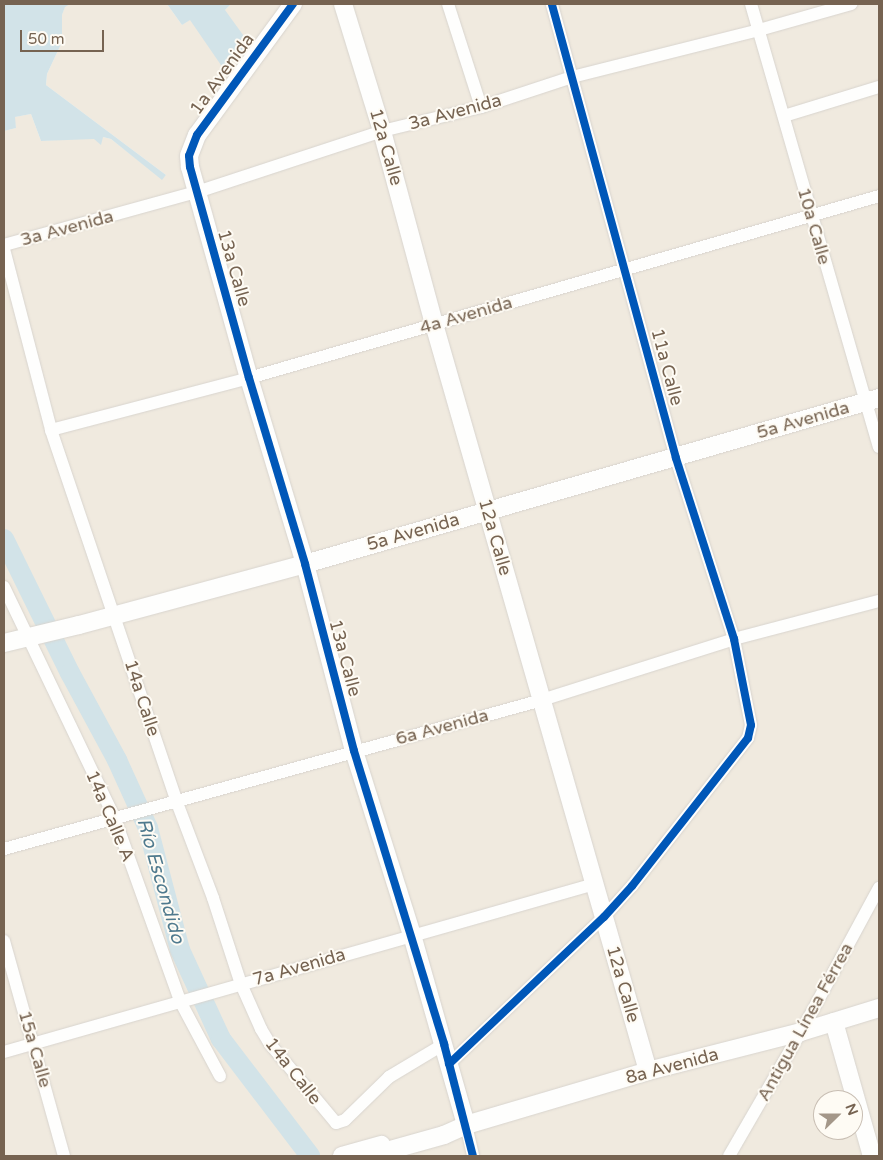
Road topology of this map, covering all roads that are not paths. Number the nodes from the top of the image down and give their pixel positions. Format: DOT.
graph roads {
  1 [pos="293,4"];
  2 [pos="343,4"];
  3 [pos="448,4"];
  4 [pos="552,4"];
  5 [pos="751,4"];
  6 [pos="851,4"];
  7 [pos="759,30"];
  8 [pos="572,77"];
  9 [pos="879,87"];
  10 [pos="480,107"];
  11 [pos="784,116"];
  12 [pos="382,131"];
  13 [pos="190,167"];
  14 [pos="197,192"];
  15 [pos="879,196"];
  16 [pos="811,216"];
  17 [pos="4,247"];
  18 [pos="624,270"];
  19 [pos="434,324"];
  20 [pos="249,378"];
  21 [pos="873,400"];
  22 [pos="51,430"];
  23 [pos="879,447"];
  24 [pos="676,458"];
  25 [pos="487,510"];
  26 [pos="305,564"];
  27 [pos="4,587"];
  28 [pos="879,600"];
  29 [pos="114,614"];
  30 [pos="33,636"];
  31 [pos="734,639"];
  32 [pos="4,643"];
  33 [pos="542,700"];
  34 [pos="354,751"];
  35 [pos="171,802"];
  36 [pos="116,818"];
  37 [pos="4,849"];
  38 [pos="595,884"];
  39 [pos="879,888"];
  40 [pos="604,917"];
  41 [pos="412,934"];
  42 [pos="4,941"];
  43 [pos="241,984"];
  44 [pos="184,1000"];
  45 [pos="879,1008"];
  46 [pos="834,1022"];
  47 [pos="801,1032"];
  48 [pos="34,1044"];
  49 [pos="444,1044"];
  50 [pos="4,1052"];
  51 [pos="449,1064"];
  52 [pos="648,1071"];
  53 [pos="220,1076"];
  54 [pos="466,1125"];
  55 [pos="64,1156"];
  56 [pos="343,1156"];
  57 [pos="370,1156"];
  58 [pos="473,1156"];
  59 [pos="729,1156"];
  60 [pos="872,1156"];
  1 -- 13 [label="street, 1a Avenida"];
  2 -- 12 [label="street, 12a Calle"];
  3 -- 10 [label="street"];
  4 -- 8 [label="street, 11a Calle"];
  5 -- 7 [label="street, 10a Calle"];
  6 -- 7 [label="street, 3a Avenida"];
  7 -- 8 [label="street, 3a Avenida"];
  7 -- 11 [label="street, 10a Calle"];
  8 -- 10 [label="street, 3a Avenida"];
  8 -- 18 [label="street, 11a Calle"];
  9 -- 11 [label="street"];
  10 -- 12 [label="street, 3a Avenida"];
  11 -- 16 [label="street, 10a Calle"];
  12 -- 14 [label="street, 3a Avenida"];
  12 -- 19 [label="street, 12a Calle"];
  13 -- 14 [label="street, 13a Calle"];
  14 -- 17 [label="street, 3a Avenida"];
  14 -- 20 [label="street, 13a Calle"];
  15 -- 16 [label="street, 4a Avenida"];
  16 -- 18 [label="street, 4a Avenida"];
  16 -- 21 [label="street, 10a Calle"];
  17 -- 22 [label="street, 14a Calle"];
  18 -- 19 [label="street, 4a Avenida"];
  18 -- 24 [label="street, 11a Calle"];
  19 -- 20 [label="street, 4a Avenida"];
  19 -- 25 [label="street, 12a Calle"];
  20 -- 22 [label="street, 4a Avenida"];
  20 -- 26 [label="street, 13a Calle"];
  21 -- 23 [label="street, 10a Calle"];
  21 -- 24 [label="street, 5a Avenida"];
  22 -- 29 [label="street, 14a Calle"];
  24 -- 25 [label="street, 5a Avenida"];
  24 -- 31 [label="street, 11a Calle"];
  25 -- 26 [label="street, 5a Avenida"];
  25 -- 33 [label="street, 12a Calle"];
  26 -- 29 [label="street, 5a Avenida"];
  26 -- 34 [label="street, 13a Calle"];
  27 -- 30 [label="street, 14a Calle A"];
  28 -- 31 [label="street, 6a Avenida"];
  29 -- 30 [label="street, 5a Avenida"];
  29 -- 35 [label="street, 14a Calle"];
  30 -- 32 [label="street, 5a Avenida"];
  30 -- 36 [label="street, 14a Calle A"];
  31 -- 33 [label="street, 6a Avenida"];
  31 -- 40 [label="street, 11a Calle"];
  33 -- 34 [label="street, 6a Avenida"];
  33 -- 38 [label="street, 12a Calle"];
  34 -- 35 [label="street, 6a Avenida"];
  34 -- 41 [label="street, 13a Calle"];
  35 -- 36 [label="street, 6a Avenida"];
  35 -- 43 [label="street, 14a Calle"];
  36 -- 37 [label="street, 6a Avenida"];
  36 -- 44 [label="street, 14a Calle A"];
  38 -- 40 [label="street, 12a Calle"];
  38 -- 41 [label="street, 7a Avenida"];
  39 -- 47 [label="street, Antigua Línea Férrea"];
  40 -- 51 [label="street"];
  40 -- 52 [label="street, 12a Calle"];
  41 -- 43 [label="street, 7a Avenida"];
  41 -- 49 [label="street, 13a Calle"];
  42 -- 48 [label="street, 15a Calle"];
  43 -- 44 [label="street, 7a Avenida"];
  43 -- 49 [label="street, 14a Calle"];
  44 -- 48 [label="street, 7a Avenida"];
  44 -- 53 [label="street, 14a Calle A"];
  45 -- 46 [label="street, 8a Avenida"];
  46 -- 47 [label="street, 8a Avenida"];
  46 -- 60 [label="street"];
  47 -- 52 [label="street, 8a Avenida"];
  47 -- 59 [label="street, Antigua Línea Férrea"];
  48 -- 50 [label="street, 7a Avenida"];
  48 -- 55 [label="street, 15a Calle"];
  49 -- 51 [label="street, 13a Calle"];
  51 -- 54 [label="street, 13a Calle"];
  52 -- 54 [label="street, 8a Avenida"];
  54 -- 56 [label="street, 8a Avenida"];
  54 -- 57 [label="street, 8a Avenida"];
  54 -- 58 [label="street, 13a Calle"];
}
